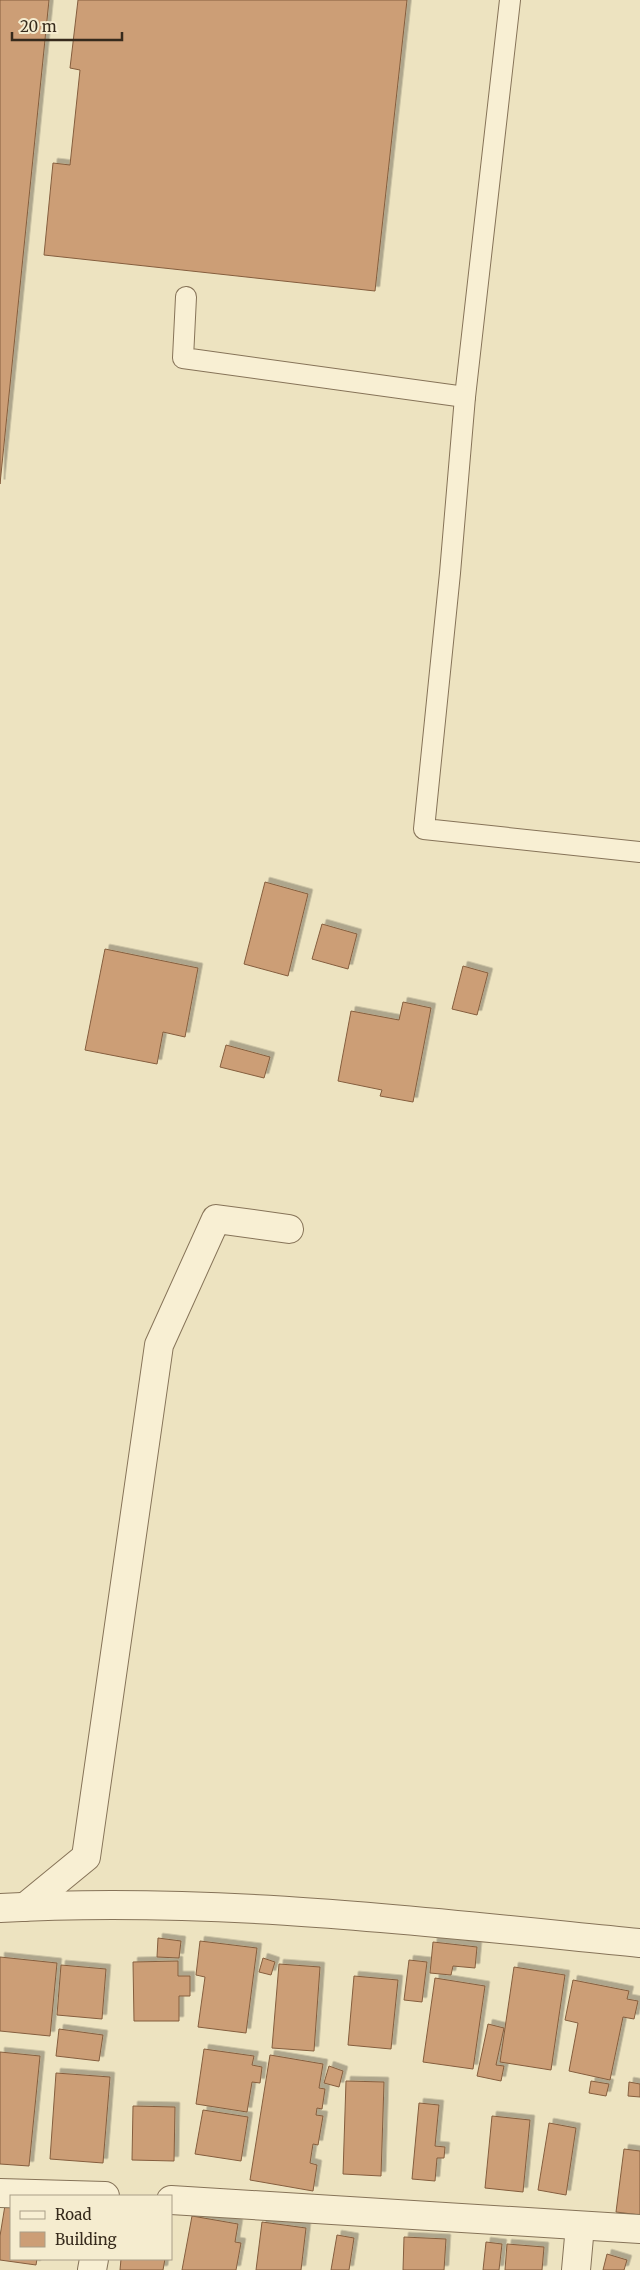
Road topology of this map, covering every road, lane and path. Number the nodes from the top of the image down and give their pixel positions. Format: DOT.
graph roads {
  1 [pos="510,0"];
  2 [pos="186,297"];
  3 [pos="465,397"];
  4 [pos="640,852"];
  5 [pos="289,1229"];
  6 [pos="12,1908"];
  7 [pos="640,1943"];
  8 [pos="0,2193"];
  9 [pos="67,2195"];
  10 [pos="172,2200"];
  11 [pos="580,2226"];
  12 [pos="640,2229"];
  13 [pos="576,2270"];
  1 -- 3 [label="lane"];
  2 -- 3 [label="lane"];
  3 -- 4 [label="lane"];
  5 -- 6 [label="street"];
  6 -- 7 [label="street"];
  8 -- 9 [label="street"];
  10 -- 11 [label="street"];
  11 -- 12 [label="street"];
  11 -- 13 [label="street"];
}
